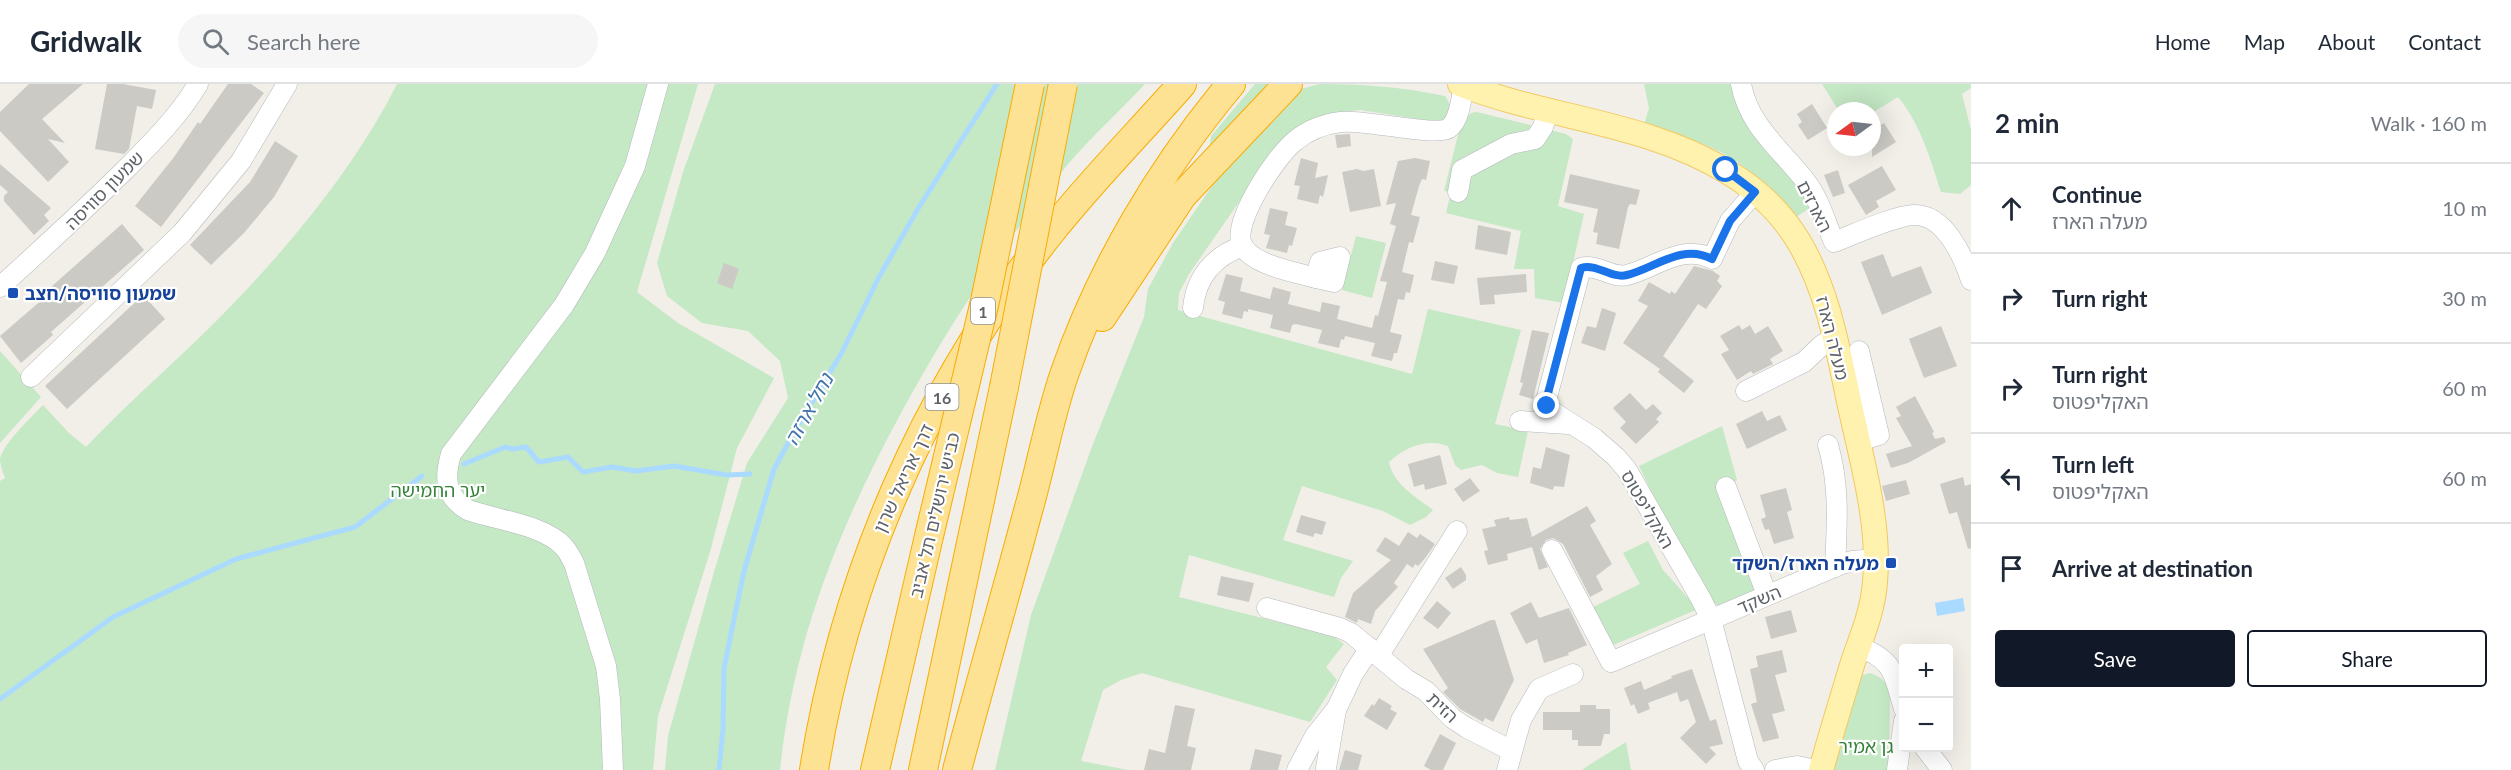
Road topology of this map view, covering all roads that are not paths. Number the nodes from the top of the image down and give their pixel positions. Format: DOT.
graph roads {
  1 [pos="198,84"];
  2 [pos="287,84"];
  3 [pos="658,84"];
  4 [pos="1030,84"];
  5 [pos="1063,84"];
  6 [pos="1182,84"];
  7 [pos="1231,84"];
  8 [pos="1288,84"];
  9 [pos="1741,84"];
  10 [pos="1468,85"];
  11 [pos="1548,110"];
  12 [pos="1458,192"];
  13 [pos="1755,192"];
  14 [pos="1243,246"];
  15 [pos="1316,278"];
  16 [pos="1971,280"];
  17 [pos="0,287"];
  18 [pos="1193,308"];
  19 [pos="1834,338"];
  20 [pos="1859,351"];
  21 [pos="1064,374"];
  22 [pos="31,377"];
  23 [pos="1746,391"];
  24 [pos="1520,421"];
  25 [pos="1574,425"];
  26 [pos="1857,441"];
  27 [pos="1828,445"];
  28 [pos="1726,487"];
  29 [pos="1457,531"];
  30 [pos="1552,550"];
  31 [pos="1876,559"];
  32 [pos="1835,567"];
  33 [pos="1767,595"];
  34 [pos="1268,608"];
  35 [pos="1711,619"];
  36 [pos="1858,647"];
  37 [pos="1374,652"];
  38 [pos="1573,674"];
  39 [pos="1901,698"];
  40 [pos="1336,710"];
  41 [pos="1900,752"];
  42 [pos="1929,752"];
  43 [pos="1509,761"];
  44 [pos="1326,768"];
  45 [pos="613,770"];
  46 [pos="814,770"];
  47 [pos="875,770"];
  48 [pos="923,770"];
  49 [pos="957,770"];
  50 [pos="1297,770"];
  51 [pos="1754,770"];
  52 [pos="1775,770"];
  53 [pos="1815,770"];
  54 [pos="1821,770"];
  55 [pos="1897,770"];
  56 [pos="1942,770"];
  1 -- 17 [label="street, שמעון סוויסה"];
  2 -- 22 [label="street"];
  3 -- 45 [label="street"];
  4 -- 47 [label="highway, כביש ירושלים תל אביב / 1, bridge"];
  5 -- 48 [label="highway, 1, bridge"];
  6 -- 46 [label="highway, דרך אריאל שרון / 16"];
  7 -- 21 [label="highway"];
  8 -- 21 [label="highway"];
  9 -- 16 [label="street, הארזים"];
  10 -- 11 [label="main road, מעלה הארז"];
  10 -- 14 [label="street, מעלה הארז"];
  11 -- 12 [label="street"];
  11 -- 13 [label="main road, מעלה הארז"];
  13 -- 19 [label="main road, מעלה הארז"];
  13 -- 25 [label="street, האקליפטוס"];
  14 -- 15 [label="street"];
  14 -- 18 [label="street"];
  19 -- 23 [label="street"];
  19 -- 26 [label="main road, מעלה הארז"];
  20 -- 26 [label="street"];
  21 -- 49 [label="highway"];
  24 -- 25 [label="street"];
  25 -- 35 [label="street, האקליפטוס"];
  26 -- 31 [label="main road, מעלה הארז"];
  27 -- 32 [label="street"];
  28 -- 33 [label="street"];
  29 -- 37 [label="street"];
  30 -- 35 [label="street, השקד"];
  31 -- 32 [label="street, השקד"];
  31 -- 36 [label="main road, מעלה הארז"];
  32 -- 33 [label="street, השקד"];
  33 -- 35 [label="street, השקד"];
  34 -- 37 [label="street, הזית"];
  35 -- 51 [label="street, האקליפטוס"];
  36 -- 39 [label="street"];
  36 -- 54 [label="main road, מעלה הארז"];
  37 -- 40 [label="street"];
  37 -- 43 [label="street, הזית"];
  38 -- 43 [label="street"];
  40 -- 44 [label="street"];
  40 -- 50 [label="street"];
  41 -- 55 [label="street"];
  42 -- 56 [label="street"];
  52 -- 53 [label="street"];
}
